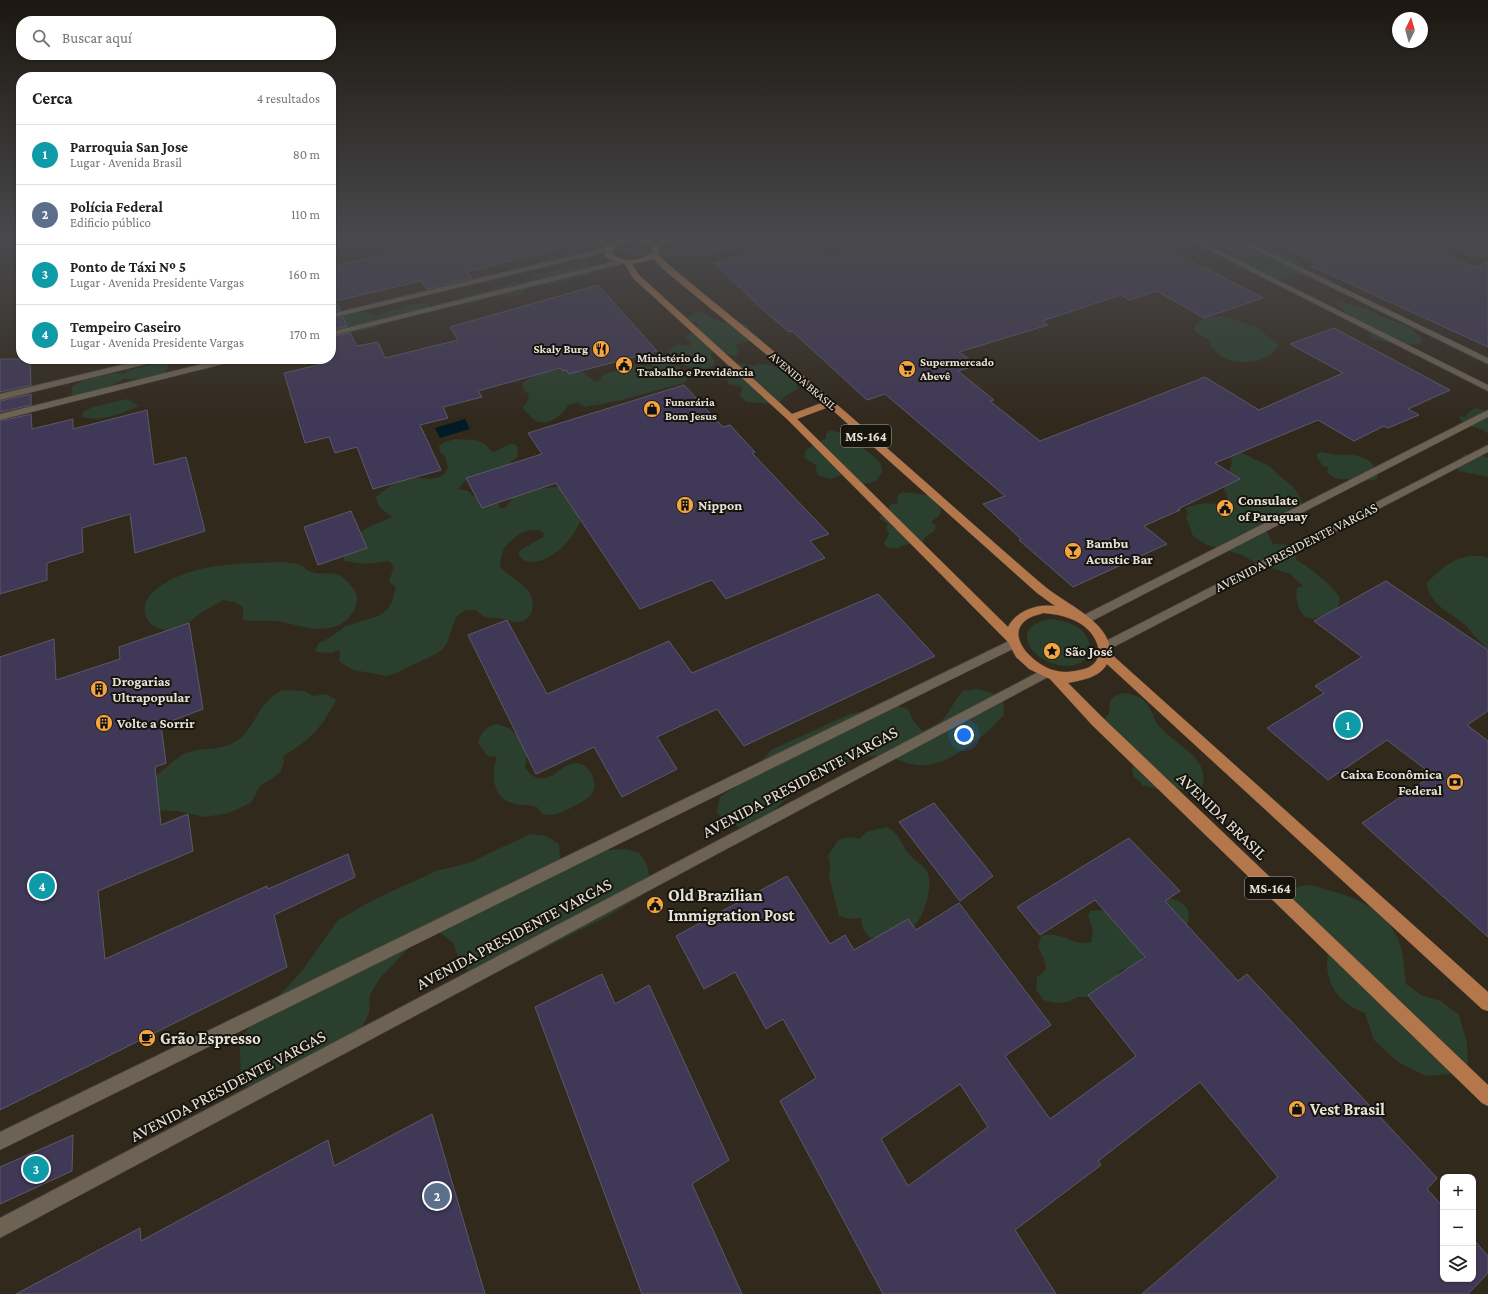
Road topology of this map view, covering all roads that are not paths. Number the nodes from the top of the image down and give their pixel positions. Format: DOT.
graph roads {
  1 [pos="403,298"];
  2 [pos="476,298"];
  3 [pos="660,298"];
  4 [pos="709,298"];
  5 [pos="1309,298"];
  6 [pos="1358,298"];
  7 [pos="336,315"];
  8 [pos="336,333"];
  9 [pos="1488,362"];
  10 [pos="135,364"];
  11 [pos="212,364"];
  12 [pos="1488,388"];
  13 [pos="0,397"];
  14 [pos="830,404"];
  15 [pos="1488,413"];
  16 [pos="0,417"];
  17 [pos="791,418"];
  18 [pos="1488,448"];
  19 [pos="1081,618"];
  20 [pos="1013,641"];
  21 [pos="1104,650"];
  22 [pos="1050,674"];
  23 [pos="1488,1003"];
  24 [pos="1488,1097"];
  25 [pos="0,1141"];
  26 [pos="0,1228"];
  1 -- 7 [label="main road"];
  2 -- 8 [label="main road"];
  3 -- 17 [label="main road, MS-164"];
  4 -- 14 [label="main road, AVENIDA BRASIL / MS-164"];
  5 -- 12 [label="main road"];
  6 -- 9 [label="main road"];
  10 -- 13 [label="main road"];
  11 -- 16 [label="main road"];
  14 -- 17 [label="main road"];
  14 -- 19 [label="main road, AVENIDA BRASIL / MS-164"];
  15 -- 19 [label="main road"];
  17 -- 20 [label="main road, MS-164"];
  18 -- 21 [label="main road, AVENIDA PRESIDENTE VARGAS"];
  19 -- 20 [label="main road"];
  19 -- 21 [label="main road, MS-164"];
  20 -- 22 [label="main road, MS-164"];
  20 -- 25 [label="main road, AVENIDA PRESIDENTE VARGAS"];
  21 -- 22 [label="main road"];
  21 -- 23 [label="main road, MS-164"];
  22 -- 24 [label="main road, AVENIDA BRASIL / MS-164"];
  22 -- 26 [label="main road, AVENIDA PRESIDENTE VARGAS"];
}
